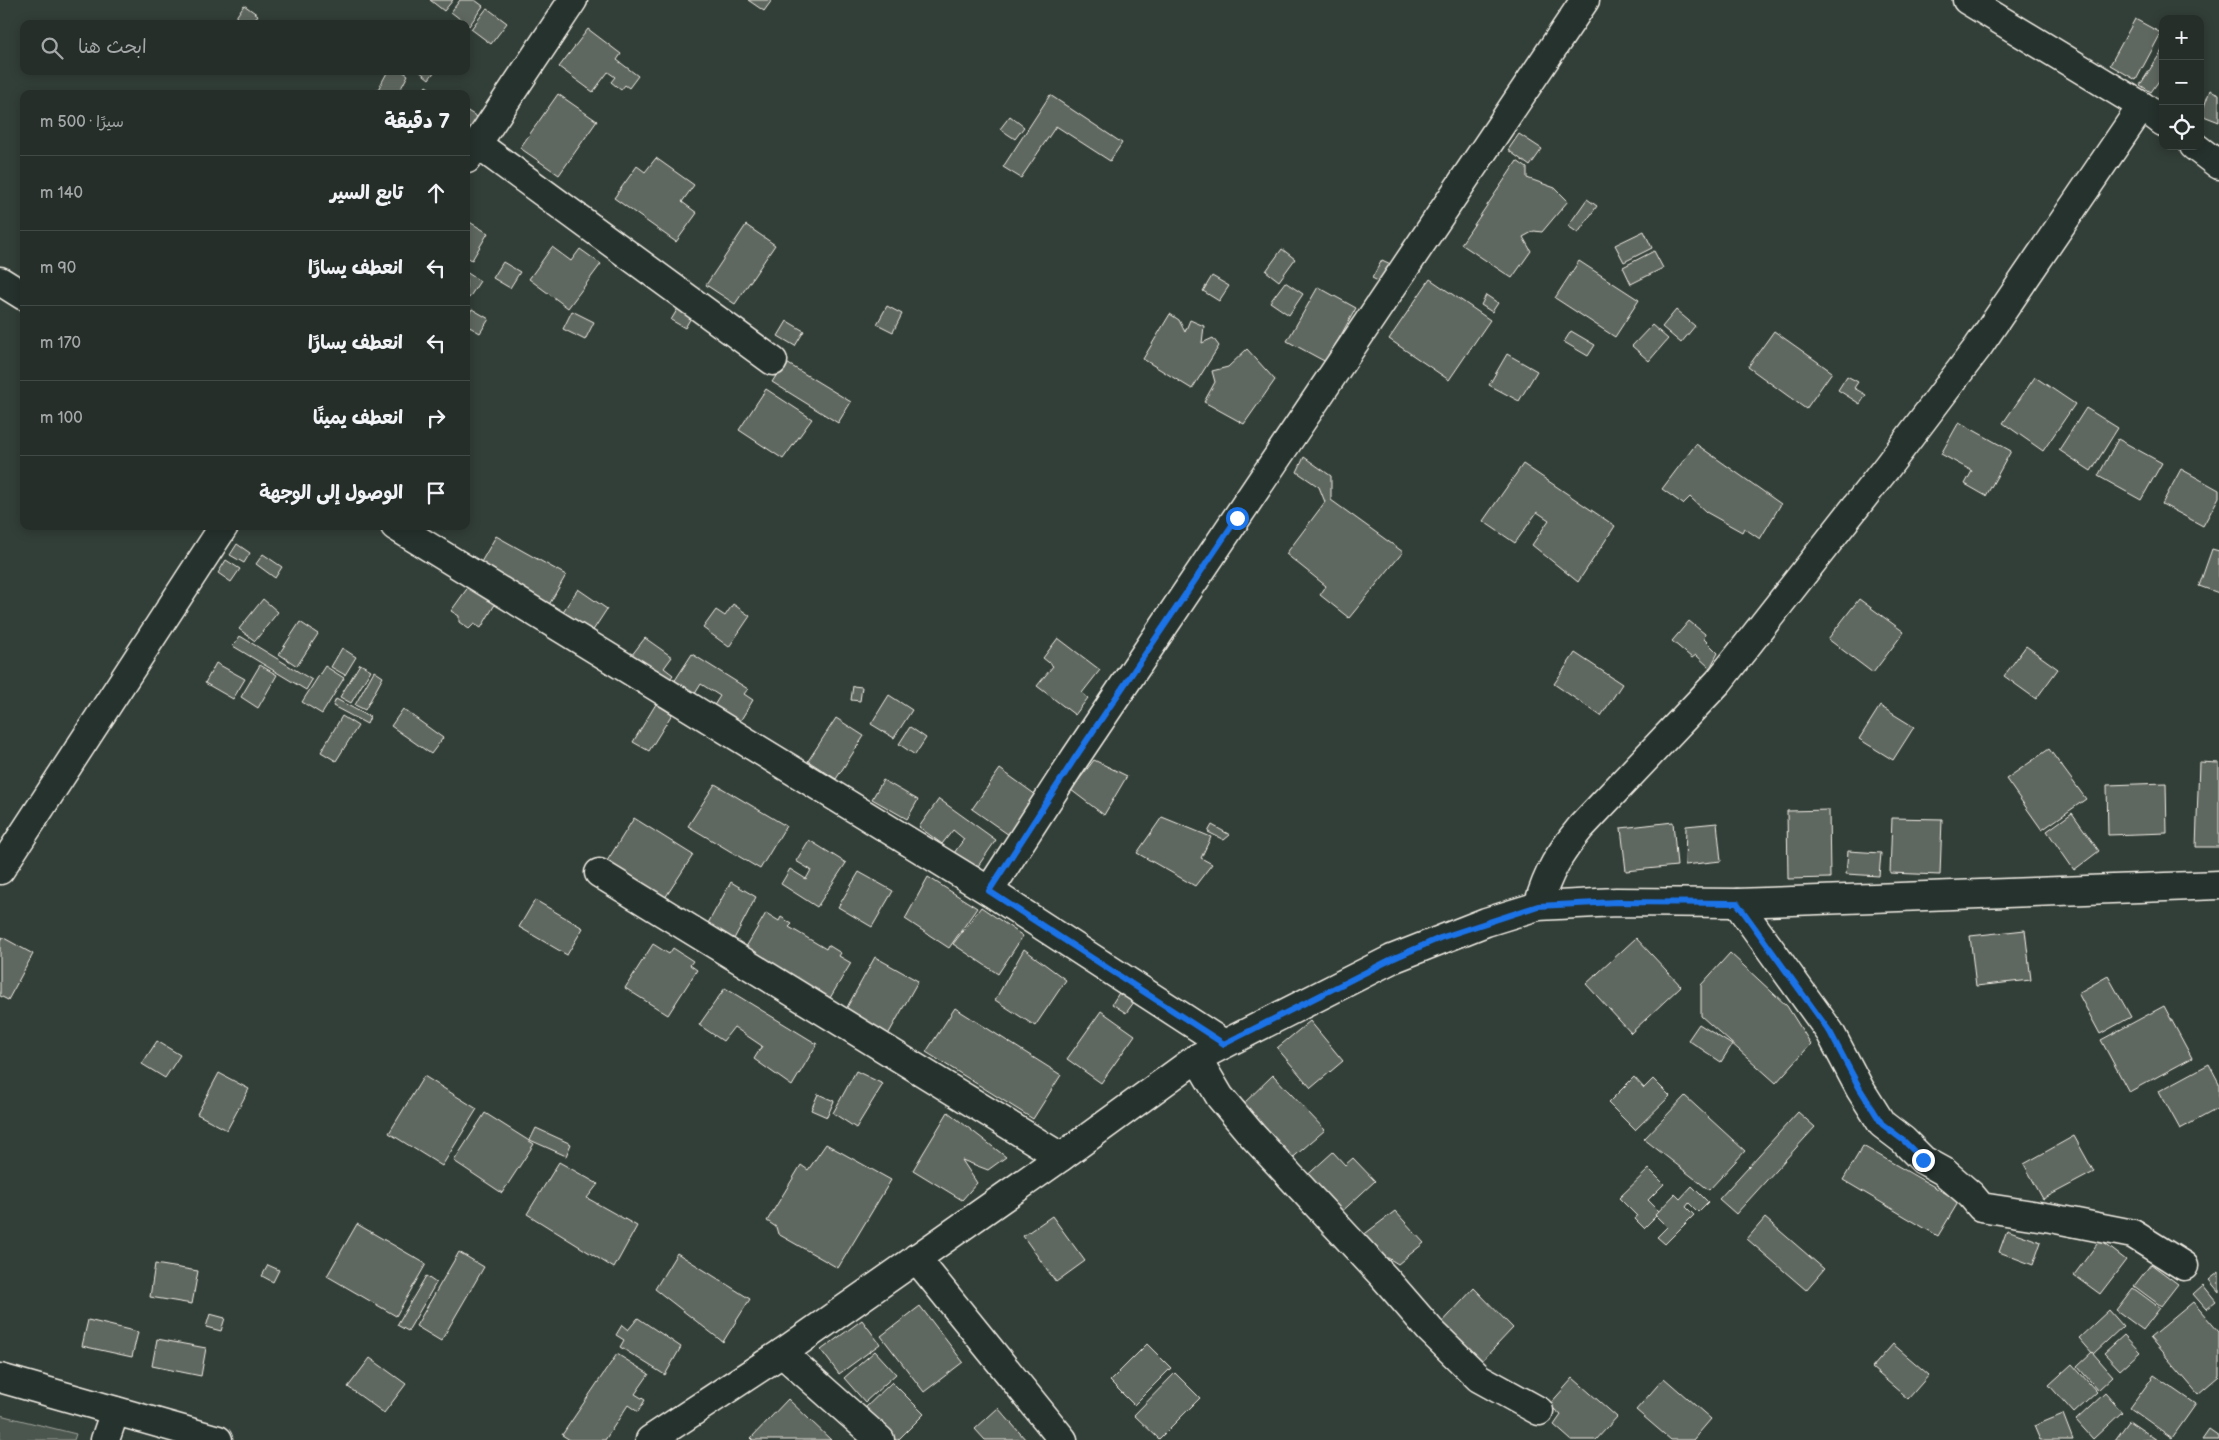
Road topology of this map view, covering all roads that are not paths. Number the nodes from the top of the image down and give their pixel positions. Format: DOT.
graph roads {
  1 [pos="573,0"];
  2 [pos="1585,0"];
  3 [pos="1967,0"];
  4 [pos="2152,114"];
  5 [pos="2199,150"];
  6 [pos="472,152"];
  7 [pos="2219,166"];
  8 [pos="0,282"];
  9 [pos="20,294"];
  10 [pos="773,361"];
  11 [pos="221,530"];
  12 [pos="402,530"];
  13 [pos="0,870"];
  14 [pos="599,874"];
  15 [pos="2219,885"];
  16 [pos="989,891"];
  17 [pos="1737,903"];
  18 [pos="1538,906"];
  19 [pos="1224,1044"];
  20 [pos="1197,1058"];
  21 [pos="1061,1157"];
  22 [pos="916,1258"];
  23 [pos="2184,1266"];
  24 [pos="782,1353"];
  25 [pos="0,1378"];
  26 [pos="115,1411"];
  27 [pos="1539,1411"];
  28 [pos="212,1439"];
  29 [pos="105,1440"];
  30 [pos="650,1440"];
  31 [pos="880,1440"];
  32 [pos="1063,1440"];
  1 -- 6 [label="street"];
  2 -- 16 [label="street"];
  3 -- 4 [label="street"];
  4 -- 18 [label="street"];
  5 -- 7 [label="street"];
  6 -- 10 [label="street"];
  8 -- 9 [label="street"];
  11 -- 13 [label="street"];
  12 -- 16 [label="street"];
  14 -- 21 [label="street"];
  15 -- 17 [label="street"];
  16 -- 19 [label="street"];
  17 -- 18 [label="street"];
  17 -- 23 [label="street"];
  18 -- 19 [label="street"];
  19 -- 20 [label="street"];
  20 -- 21 [label="street"];
  20 -- 27 [label="street"];
  21 -- 22 [label="street"];
  22 -- 24 [label="street"];
  22 -- 32 [label="street"];
  24 -- 30 [label="street"];
  24 -- 31 [label="street"];
  25 -- 26 [label="street"];
  26 -- 28 [label="street"];
  26 -- 29 [label="street"];
}
